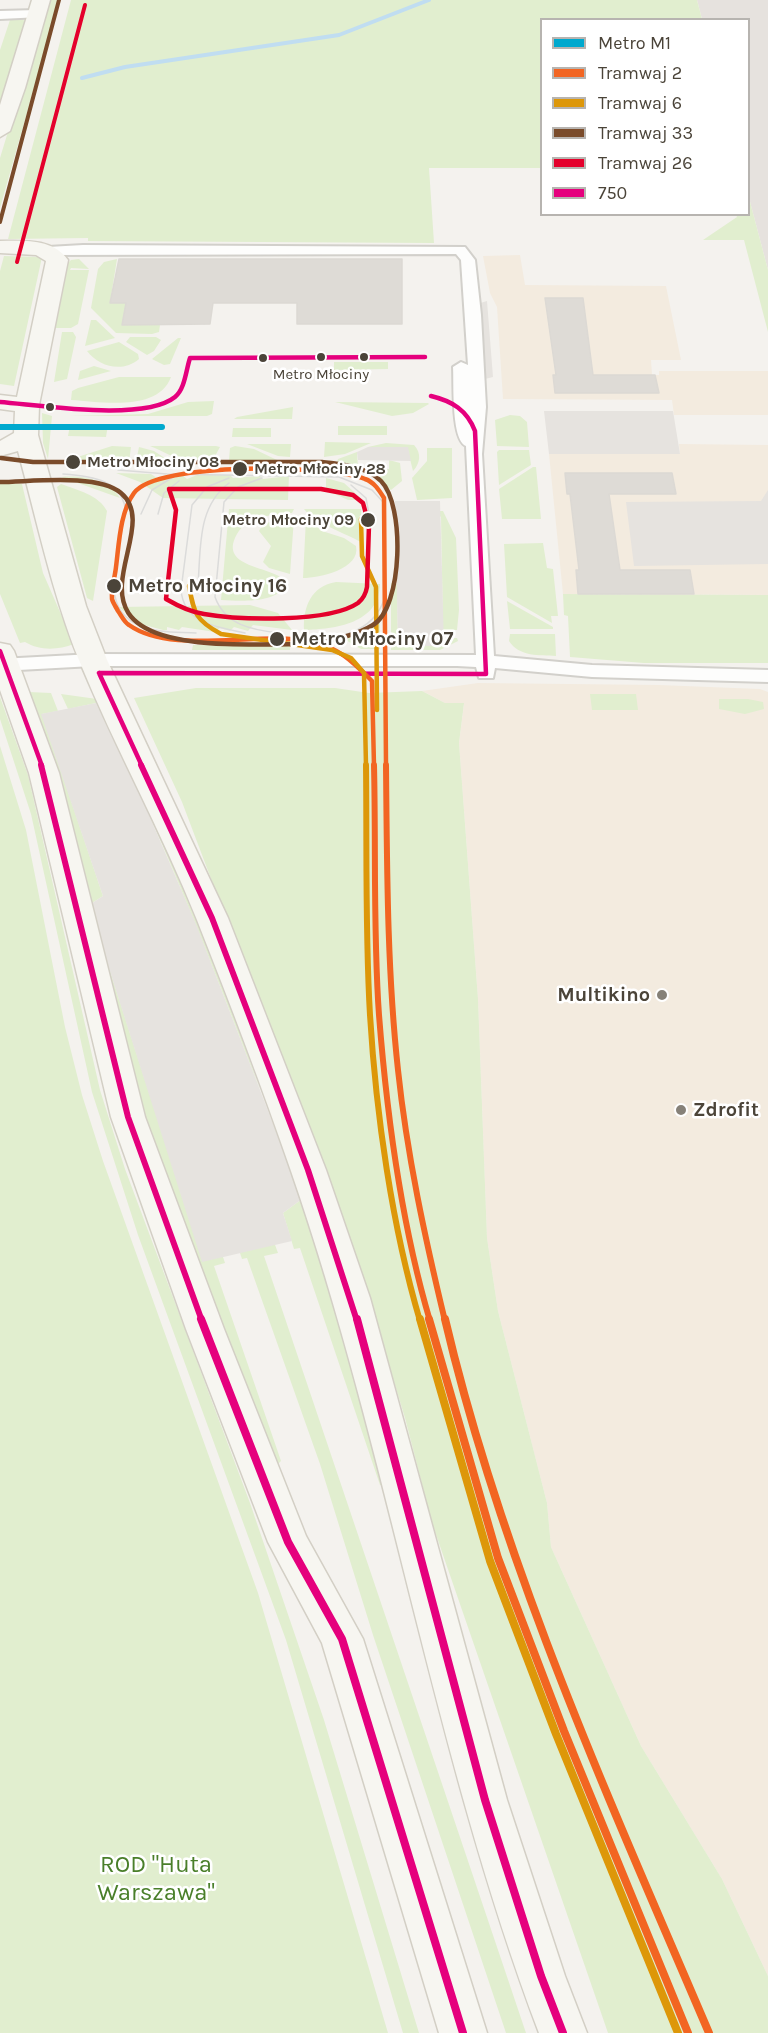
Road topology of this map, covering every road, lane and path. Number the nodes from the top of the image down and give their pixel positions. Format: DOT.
graph roads {
  1 [pos="39,7"];
  2 [pos="0,15"];
  3 [pos="0,131"];
  4 [pos="0,247"];
  5 [pos="48,251"];
  6 [pos="0,402"];
  7 [pos="27,405"];
  8 [pos="26,435"];
  9 [pos="0,449"];
  10 [pos="3,666"];
  11 [pos="96,667"];
  12 [pos="486,668"];
  13 [pos="768,676"];
  14 [pos="463,2033"];
  15 [pos="563,2033"];
  1 -- 2 [label="street"];
  1 -- 3 [label="main road"];
  4 -- 5 [label="main road"];
  5 -- 7 [label="main road"];
  5 -- 12 [label="street"];
  6 -- 7 [label="main road"];
  7 -- 8 [label="main road"];
  8 -- 9 [label="main road"];
  8 -- 11 [label="main road"];
  10 -- 11 [label="street"];
  10 -- 14 [label="main road"];
  11 -- 12 [label="street"];
  11 -- 15 [label="main road"];
  12 -- 13 [label="street"];
}
